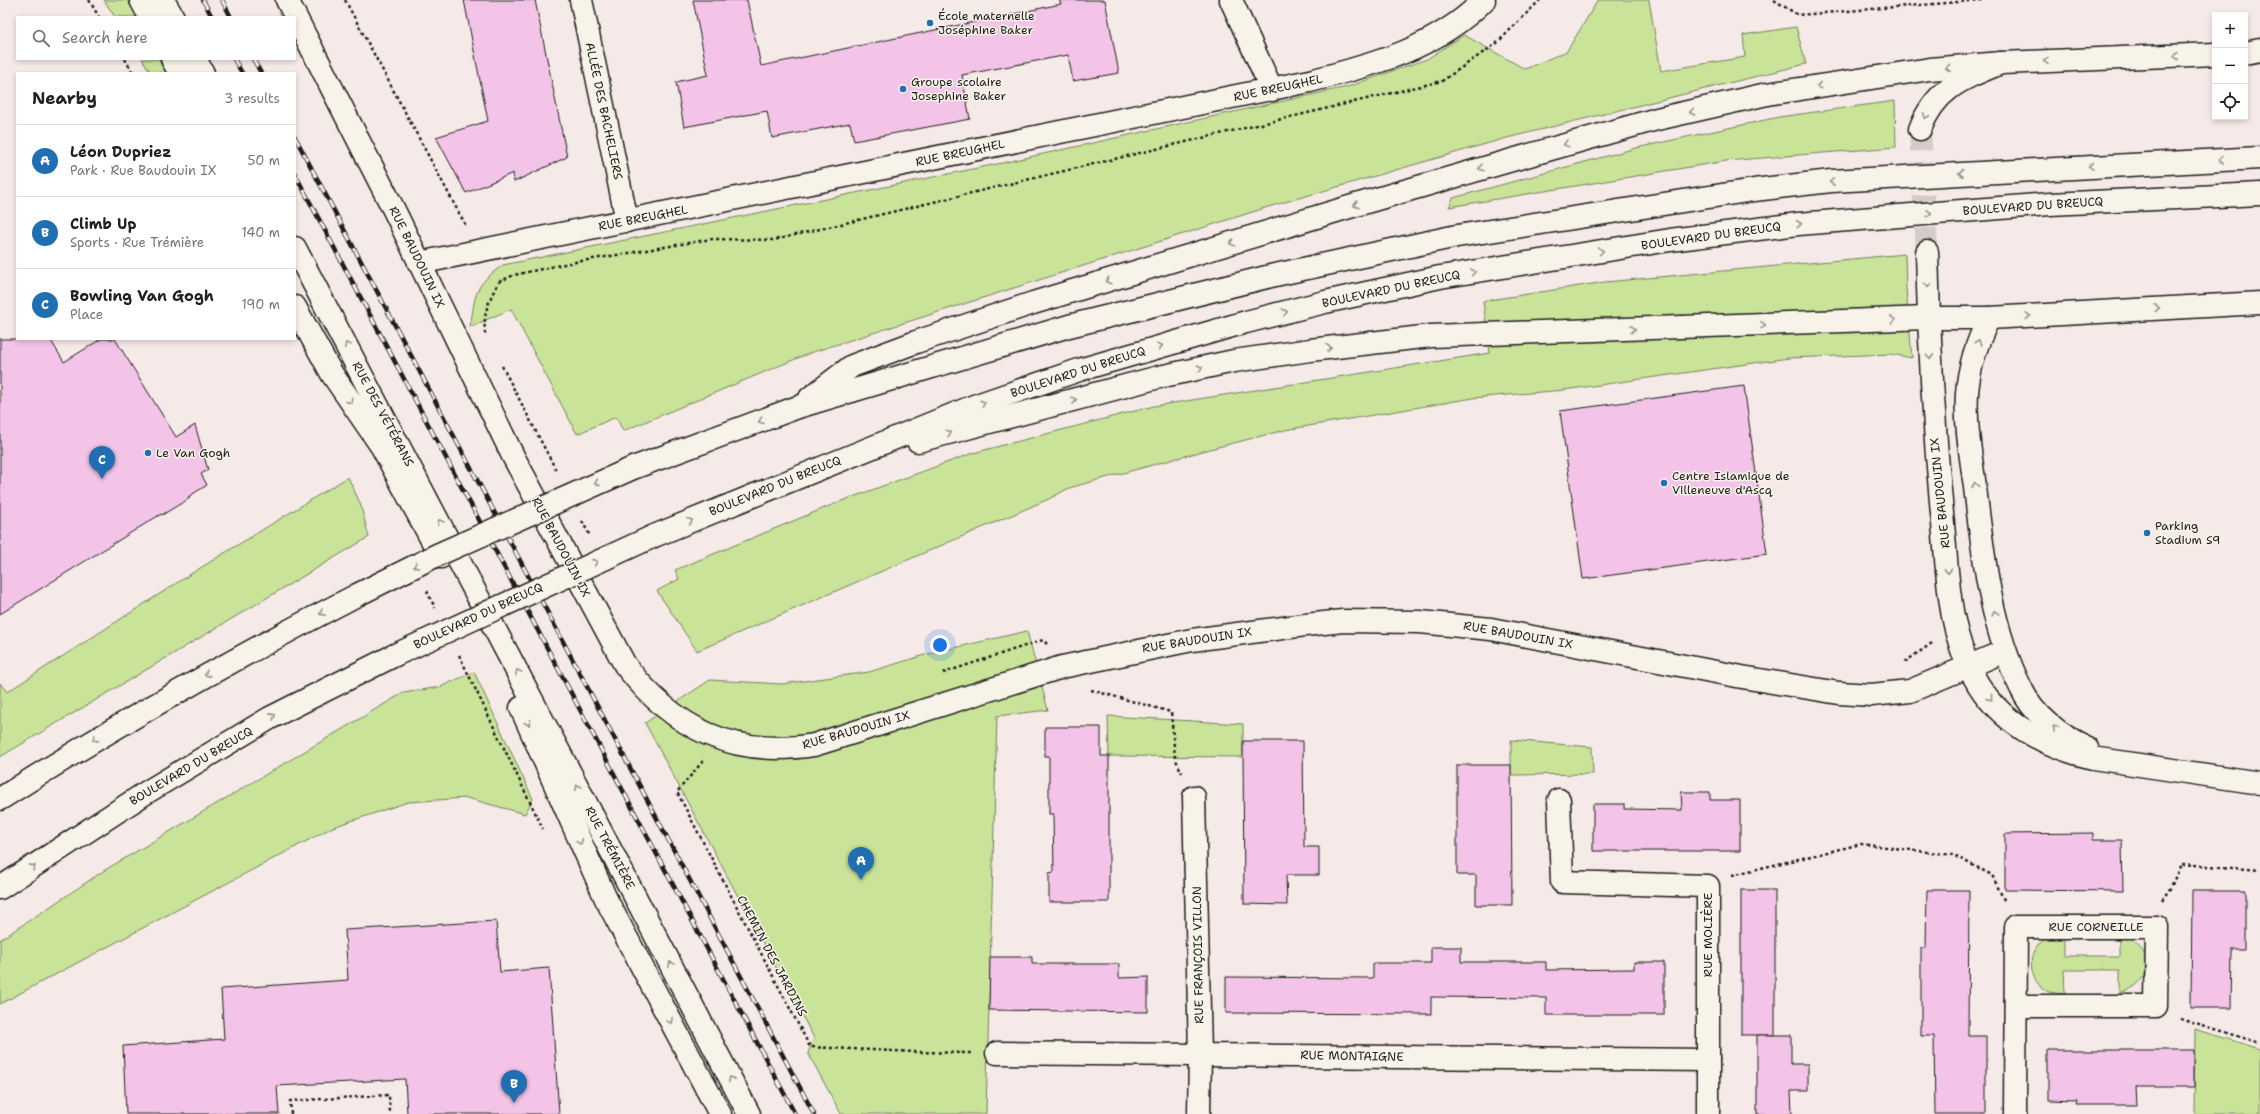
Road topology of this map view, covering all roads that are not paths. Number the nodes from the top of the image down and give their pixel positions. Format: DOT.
graph roads {
  1 [pos="141,0"];
  2 [pos="163,0"];
  3 [pos="287,0"];
  4 [pos="581,0"];
  5 [pos="1231,0"];
  6 [pos="1484,0"];
  7 [pos="149,16"];
  8 [pos="171,16"];
  9 [pos="295,16"];
  10 [pos="296,18"];
  11 [pos="2260,51"];
  12 [pos="2248,53"];
  13 [pos="2212,54"];
  14 [pos="173,60"];
  15 [pos="196,60"];
  16 [pos="2001,63"];
  17 [pos="179,72"];
  18 [pos="202,72"];
  19 [pos="1272,90"];
  20 [pos="1920,130"];
  21 [pos="2260,158"];
  22 [pos="2260,194"];
  23 [pos="628,221"];
  24 [pos="296,250"];
  25 [pos="1927,252"];
  26 [pos="420,263"];
  27 [pos="2260,303"];
  28 [pos="296,309"];
  29 [pos="1928,318"];
  30 [pos="1989,318"];
  31 [pos="798,407"];
  32 [pos="830,464"];
  33 [pos="464,585"];
  34 [pos="2005,651"];
  35 [pos="1968,665"];
  36 [pos="2155,766"];
  37 [pos="2260,783"];
  38 [pos="1194,797"];
  39 [pos="0,799"];
  40 [pos="1559,800"];
  41 [pos="0,888"];
  42 [pos="2016,1006"];
  43 [pos="997,1053"];
  44 [pos="1200,1054"];
  45 [pos="1708,1060"];
  46 [pos="720,1114"];
  47 [pos="749,1114"];
  48 [pos="1199,1114"];
  49 [pos="1708,1114"];
  50 [pos="2016,1114"];
  1 -- 7 [label="main road"];
  2 -- 8 [label="main road"];
  3 -- 9 [label="main road, RUE BAUDOUIN IX"];
  4 -- 23 [label="main road, ALLÉE DES BACHELIERS"];
  5 -- 19 [label="main road"];
  6 -- 19 [label="main road, RUE BREUGHEL"];
  10 -- 26 [label="main road, RUE BAUDOUIN IX"];
  11 -- 12 [label="main road"];
  13 -- 16 [label="main road, one-way"];
  14 -- 17 [label="main road"];
  15 -- 18 [label="main road"];
  16 -- 20 [label="main road, one-way"];
  16 -- 31 [label="main road, one-way"];
  19 -- 23 [label="main road, RUE BREUGHEL"];
  21 -- 31 [label="main road, one-way"];
  32 -- 22 [label="main road, BOULEVARD DU BREUCQ, one-way"];
  23 -- 26 [label="main road, RUE BREUGHEL"];
  33 -- 24 [label="main road, RUE DES VÉTÉRANS, one-way"];
  25 -- 29 [label="main road, one-way"];
  26 -- 35 [label="main road, RUE BAUDOUIN IX"];
  30 -- 27 [label="main road, one-way"];
  28 -- 33 [label="main road, RUE DES VÉTÉRANS, one-way"];
  29 -- 30 [label="main road"];
  32 -- 29 [label="main road, one-way"];
  29 -- 35 [label="main road, RUE BAUDOUIN IX, one-way"];
  34 -- 30 [label="main road, RUE BAUDOUIN IX, one-way"];
  31 -- 39 [label="main road, one-way, bridge"];
  41 -- 32 [label="main road, BOULEVARD DU BREUCQ, one-way, bridge"];
  33 -- 46 [label="main road, RUE TRÉMIÈRE, one-way"];
  47 -- 33 [label="main road, RUE TRÉMIÈRE, one-way"];
  34 -- 35 [label="main road, RUE BAUDOUIN IX"];
  36 -- 34 [label="main road, RUE BAUDOUIN IX, one-way"];
  35 -- 36 [label="main road, RUE BAUDOUIN IX, one-way"];
  36 -- 37 [label="main road, RUE BAUDOUIN IX"];
  38 -- 44 [label="main road, RUE FRANÇOIS VILLON"];
  40 -- 45 [label="main road, RUE MOLIÈRE"];
  42 -- 42 [label="main road, RUE CORNEILLE"];
  42 -- 50 [label="main road"];
  43 -- 44 [label="main road, RUE MONTAIGNE"];
  44 -- 45 [label="main road, RUE MONTAIGNE"];
  44 -- 48 [label="main road, RUE FRANÇOIS VILLON"];
  45 -- 49 [label="main road, RUE MOLIÈRE"];
}
